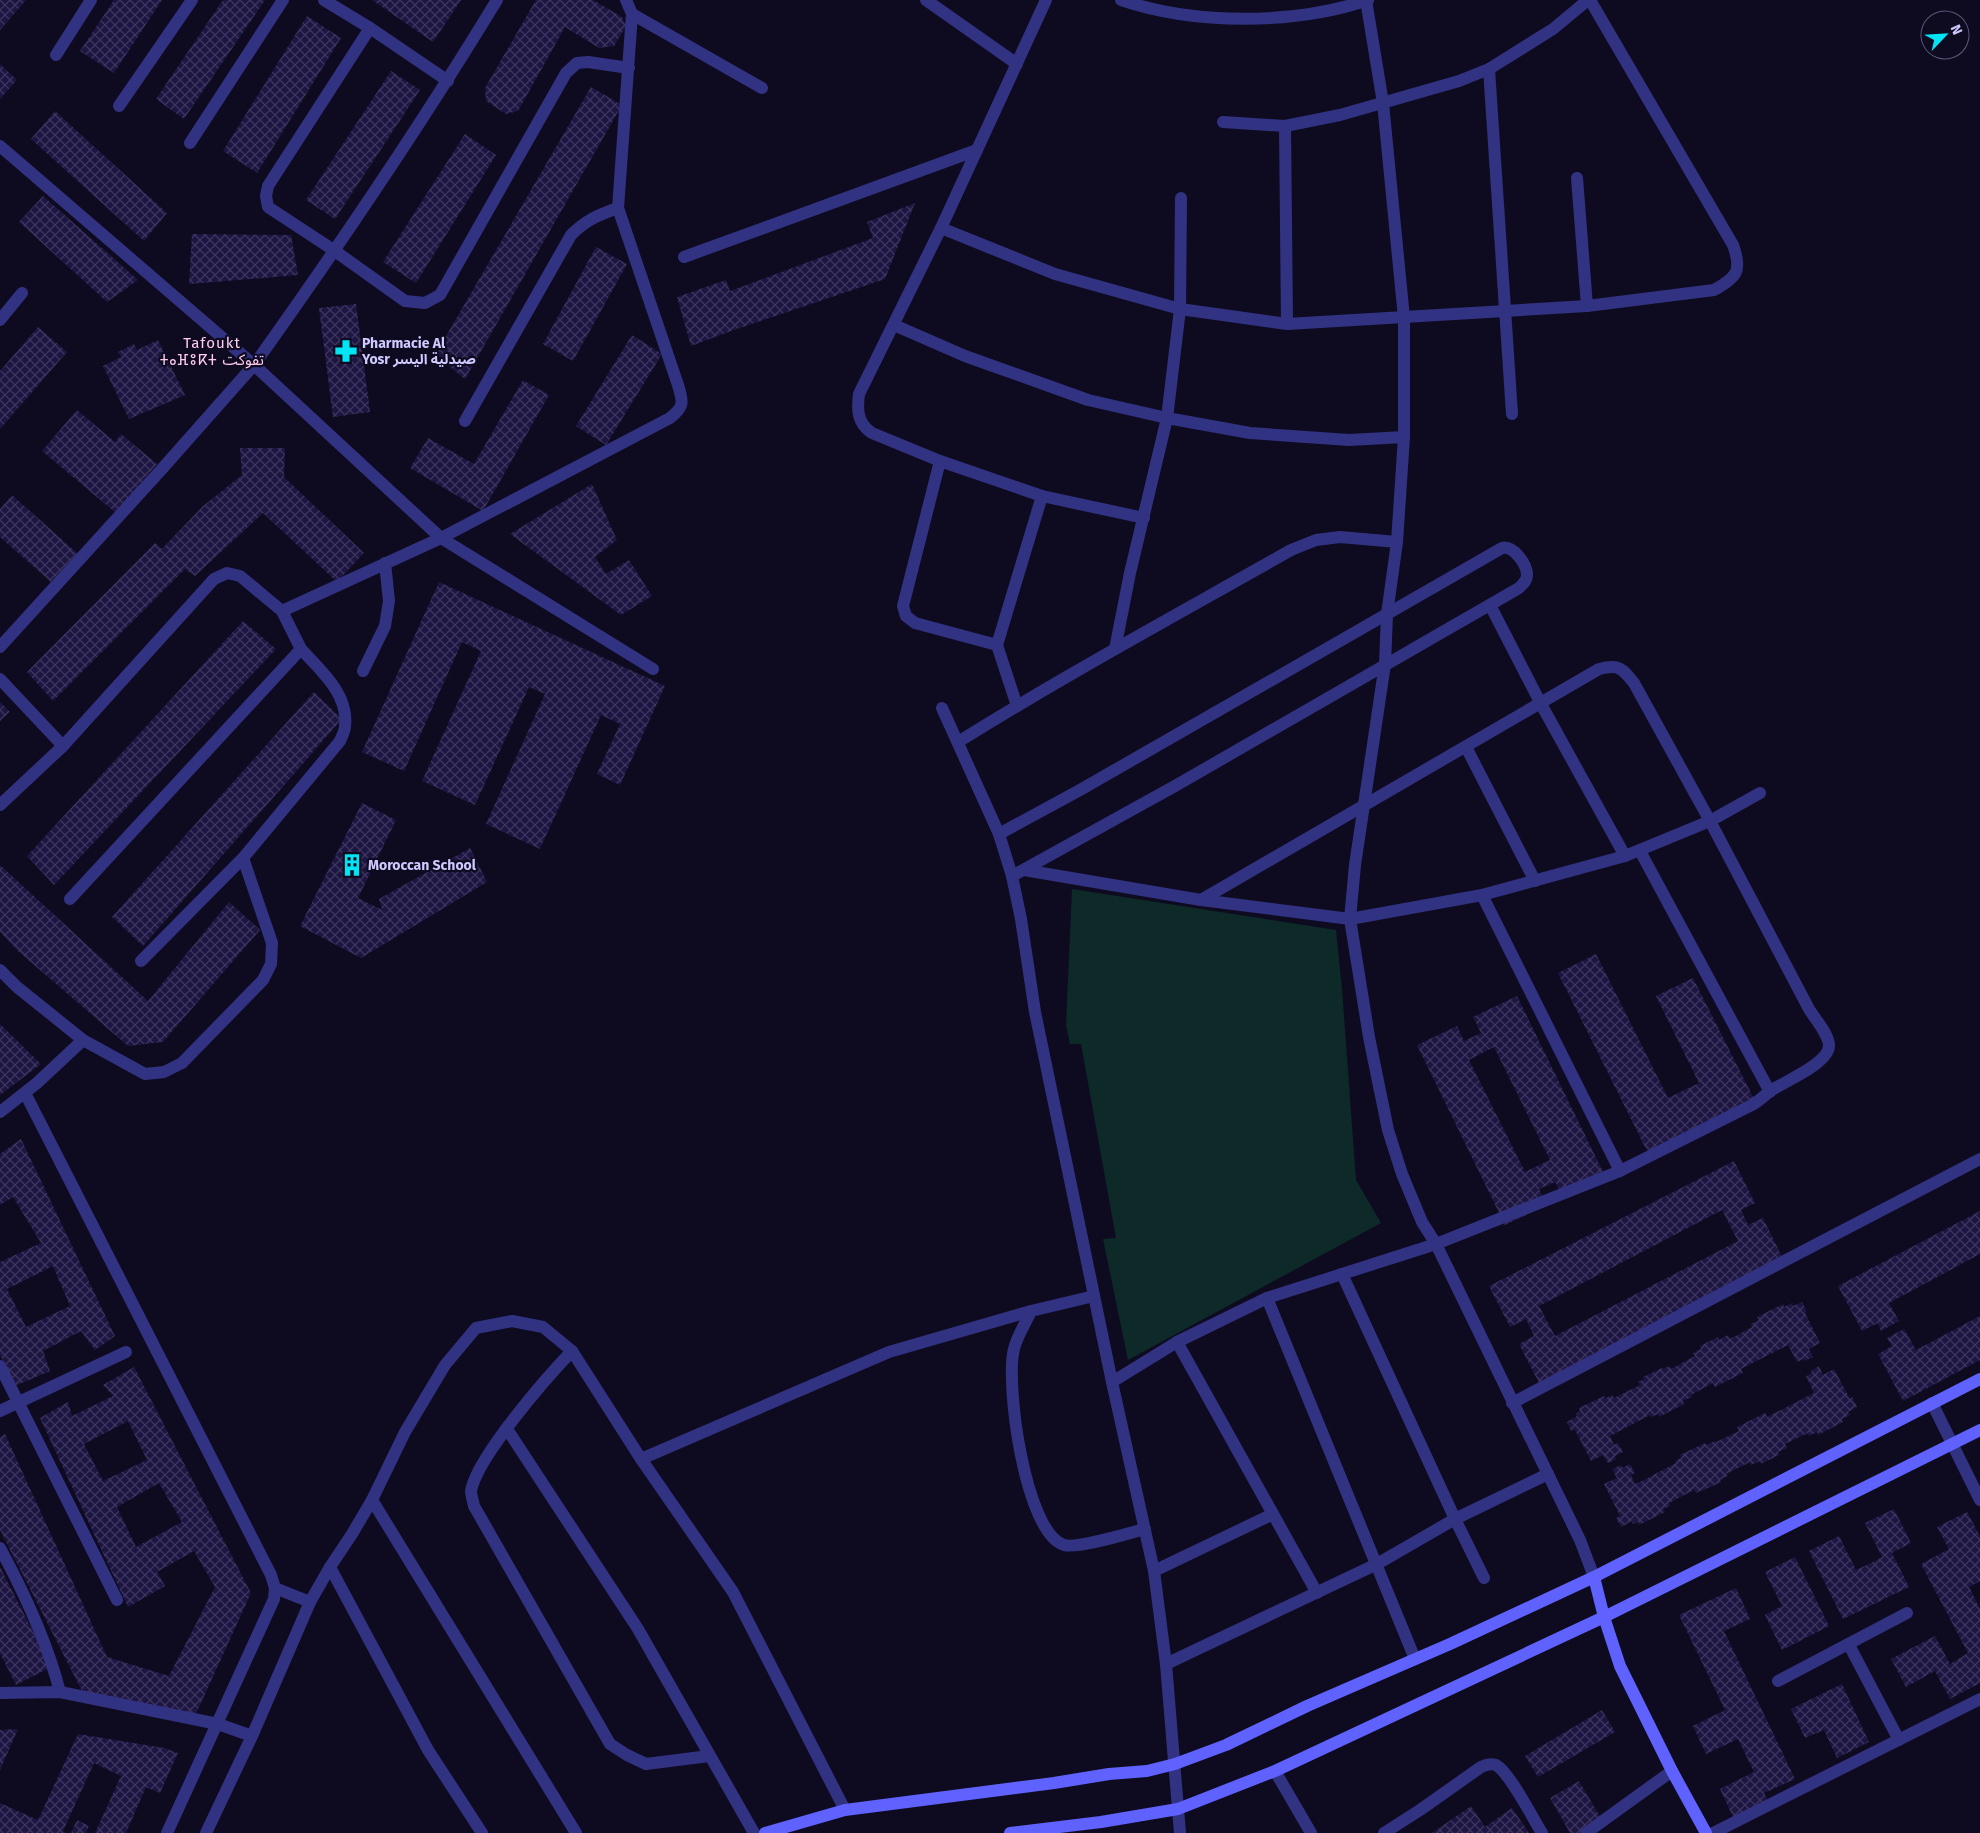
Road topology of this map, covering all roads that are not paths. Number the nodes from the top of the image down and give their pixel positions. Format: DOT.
graph roads {
  1 [pos="91,0"];
  2 [pos="192,0"];
  3 [pos="283,0"];
  4 [pos="324,0"];
  5 [pos="496,0"];
  6 [pos="626,0"];
  7 [pos="926,0"];
  8 [pos="1046,0"];
  9 [pos="1120,0"];
  10 [pos="1367,0"];
  11 [pos="1589,0"];
  12 [pos="632,14"];
  13 [pos="370,28"];
  14 [pos="56,55"];
  15 [pos="1017,64"];
  16 [pos="629,68"];
  17 [pos="1488,69"];
  18 [pos="448,80"];
  19 [pos="762,88"];
  20 [pos="1383,104"];
  21 [pos="120,106"];
  22 [pos="1223,122"];
  23 [pos="1285,126"];
  24 [pos="190,143"];
  25 [pos="0,146"];
  26 [pos="977,150"];
  27 [pos="1577,178"];
  28 [pos="1181,198"];
  29 [pos="618,208"];
  30 [pos="941,228"];
  31 [pos="335,251"];
  32 [pos="684,257"];
  33 [pos="22,293"];
  34 [pos="1587,306"];
  35 [pos="1180,309"];
  36 [pos="1505,310"];
  37 [pos="1404,318"];
  38 [pos="0,320"];
  39 [pos="1287,324"];
  40 [pos="894,325"];
  41 [pos="254,365"];
  42 [pos="1512,414"];
  43 [pos="1167,418"];
  44 [pos="465,421"];
  45 [pos="1404,437"];
  46 [pos="940,461"];
  47 [pos="1042,496"];
  48 [pos="1144,518"];
  49 [pos="441,538"];
  50 [pos="1397,542"];
  51 [pos="384,564"];
  52 [pos="1490,605"];
  53 [pos="282,611"];
  54 [pos="1387,614"];
  55 [pos="997,644"];
  56 [pos="0,647"];
  57 [pos="301,649"];
  58 [pos="1116,649"];
  59 [pos="1385,664"];
  60 [pos="653,668"];
  61 [pos="363,672"];
  62 [pos="0,678"];
  63 [pos="1541,704"];
  64 [pos="1017,706"];
  65 [pos="942,708"];
  66 [pos="958,742"];
  67 [pos="63,746"];
  68 [pos="1466,747"];
  69 [pos="1760,793"];
  70 [pos="0,805"];
  71 [pos="1364,805"];
  72 [pos="1710,821"];
  73 [pos="999,834"];
  74 [pos="1640,851"];
  75 [pos="1625,856"];
  76 [pos="244,858"];
  77 [pos="1024,870"];
  78 [pos="1012,876"];
  79 [pos="1535,881"];
  80 [pos="1482,895"];
  81 [pos="70,899"];
  82 [pos="1201,900"];
  83 [pos="1350,919"];
  84 [pos="141,961"];
  85 [pos="0,970"];
  86 [pos="83,1040"];
  87 [pos="1770,1092"];
  88 [pos="25,1093"];
  89 [pos="0,1112"];
  90 [pos="1980,1159"];
  91 [pos="1620,1171"];
  92 [pos="1436,1244"];
  93 [pos="1342,1274"];
  94 [pos="1094,1296"];
  95 [pos="1267,1298"];
  96 [pos="1031,1311"];
  97 [pos="1177,1342"];
  98 [pos="572,1351"];
  99 [pos="126,1352"];
  100 [pos="0,1366"];
  101 [pos="1980,1379"];
  102 [pos="1112,1382"];
  103 [pos="19,1403"];
  104 [pos="1512,1403"];
  105 [pos="1932,1404"];
  106 [pos="0,1411"];
  107 [pos="506,1429"];
  108 [pos="1980,1430"];
  109 [pos="1953,1443"];
  110 [pos="641,1459"];
  111 [pos="1548,1474"];
  112 [pos="372,1500"];
  113 [pos="1980,1500"];
  114 [pos="1273,1514"];
  115 [pos="1455,1519"];
  116 [pos="1146,1529"];
  117 [pos="0,1548"];
  118 [pos="1377,1564"];
  119 [pos="330,1567"];
  120 [pos="1154,1571"];
  121 [pos="1594,1576"];
  122 [pos="1484,1578"];
  123 [pos="275,1588"];
  124 [pos="1317,1593"];
  125 [pos="117,1600"];
  126 [pos="310,1602"];
  127 [pos="1907,1613"];
  128 [pos="1604,1617"];
  129 [pos="1849,1645"];
  130 [pos="1415,1659"];
  131 [pos="1166,1664"];
  132 [pos="1778,1681"];
  133 [pos="0,1692"];
  134 [pos="60,1692"];
  135 [pos="1980,1699"];
  136 [pos="218,1724"];
  137 [pos="252,1736"];
  138 [pos="1899,1740"];
  139 [pos="710,1756"];
  140 [pos="1175,1764"];
  141 [pos="1275,1771"];
  142 [pos="1672,1771"];
  143 [pos="1178,1809"];
  144 [pos="845,1810"];
  145 [pos="477,1831"];
  146 [pos="167,1833"];
  147 [pos="206,1833"];
  148 [pos="576,1833"];
  149 [pos="754,1833"];
  150 [pos="765,1833"];
  151 [pos="1010,1833"];
  152 [pos="1180,1833"];
  153 [pos="1312,1833"];
  154 [pos="1384,1833"];
  155 [pos="1542,1833"];
  156 [pos="1586,1833"];
  157 [pos="1706,1833"];
  158 [pos="1713,1833"];
  1 -- 14 [label="street"];
  2 -- 21 [label="street"];
  3 -- 24 [label="street"];
  4 -- 13 [label="street"];
  5 -- 18 [label="street"];
  6 -- 12 [label="street"];
  7 -- 15 [label="street"];
  8 -- 15 [label="street"];
  9 -- 10 [label="street"];
  10 -- 20 [label="street"];
  11 -- 17 [label="street"];
  11 -- 34 [label="street"];
  12 -- 16 [label="street"];
  12 -- 19 [label="street"];
  13 -- 18 [label="street"];
  13 -- 31 [label="street"];
  15 -- 26 [label="street"];
  16 -- 29 [label="street"];
  16 -- 31 [label="street"];
  17 -- 20 [label="street"];
  17 -- 36 [label="street"];
  18 -- 31 [label="street"];
  20 -- 23 [label="street"];
  20 -- 37 [label="street"];
  22 -- 23 [label="street"];
  23 -- 39 [label="street"];
  25 -- 41 [label="street"];
  26 -- 30 [label="street"];
  26 -- 32 [label="street"];
  27 -- 34 [label="street"];
  28 -- 35 [label="street"];
  29 -- 44 [label="street"];
  29 -- 49 [label="street"];
  30 -- 35 [label="street"];
  30 -- 40 [label="street"];
  31 -- 41 [label="street"];
  33 -- 38 [label="street"];
  34 -- 36 [label="street"];
  35 -- 39 [label="street"];
  35 -- 43 [label="street"];
  36 -- 37 [label="street"];
  36 -- 42 [label="street"];
  37 -- 39 [label="street"];
  37 -- 45 [label="street"];
  40 -- 43 [label="street"];
  40 -- 46 [label="street"];
  41 -- 49 [label="street"];
  41 -- 56 [label="street"];
  43 -- 45 [label="street"];
  43 -- 48 [label="street"];
  45 -- 50 [label="street"];
  46 -- 47 [label="street"];
  46 -- 55 [label="street"];
  47 -- 48 [label="street"];
  47 -- 55 [label="street"];
  48 -- 58 [label="street"];
  49 -- 51 [label="street"];
  49 -- 60 [label="street"];
  50 -- 54 [label="street"];
  50 -- 58 [label="street"];
  51 -- 53 [label="street"];
  51 -- 61 [label="street"];
  52 -- 54 [label="street"];
  52 -- 59 [label="street"];
  52 -- 63 [label="street"];
  53 -- 57 [label="street"];
  53 -- 67 [label="street"];
  54 -- 59 [label="street"];
  54 -- 73 [label="street"];
  55 -- 64 [label="street"];
  57 -- 76 [label="street"];
  57 -- 81 [label="street"];
  58 -- 64 [label="street"];
  59 -- 71 [label="street"];
  59 -- 77 [label="street"];
  62 -- 67 [label="street"];
  63 -- 68 [label="street"];
  63 -- 72 [label="street"];
  63 -- 75 [label="street"];
  64 -- 66 [label="street"];
  65 -- 66 [label="street"];
  66 -- 73 [label="street"];
  67 -- 70 [label="street"];
  68 -- 71 [label="street"];
  68 -- 79 [label="street"];
  69 -- 72 [label="street"];
  71 -- 82 [label="street"];
  71 -- 83 [label="street"];
  72 -- 74 [label="street"];
  72 -- 87 [label="street"];
  73 -- 78 [label="street"];
  74 -- 75 [label="street"];
  74 -- 87 [label="street"];
  75 -- 79 [label="street"];
  76 -- 84 [label="street"];
  76 -- 86 [label="street"];
  77 -- 78 [label="street"];
  77 -- 82 [label="street"];
  78 -- 94 [label="street"];
  79 -- 80 [label="street"];
  80 -- 83 [label="street"];
  80 -- 91 [label="street"];
  82 -- 83 [label="street"];
  83 -- 92 [label="street"];
  85 -- 86 [label="street"];
  86 -- 88 [label="street"];
  87 -- 91 [label="street"];
  88 -- 89 [label="street"];
  88 -- 123 [label="street"];
  90 -- 104 [label="street"];
  91 -- 92 [label="street"];
  92 -- 93 [label="street"];
  92 -- 104 [label="street"];
  93 -- 95 [label="street"];
  93 -- 115 [label="street"];
  94 -- 96 [label="street"];
  94 -- 102 [label="street"];
  95 -- 97 [label="street"];
  95 -- 118 [label="street"];
  96 -- 110 [label="street"];
  96 -- 116 [label="street"];
  97 -- 102 [label="street"];
  97 -- 114 [label="street"];
  98 -- 107 [label="street"];
  98 -- 110 [label="street"];
  98 -- 112 [label="street"];
  99 -- 103 [label="street"];
  100 -- 103 [label="street"];
  101 -- 105 [label="street"];
  102 -- 116 [label="street"];
  103 -- 106 [label="street"];
  103 -- 125 [label="street"];
  104 -- 111 [label="street"];
  105 -- 109 [label="street"];
  105 -- 121 [label="street"];
  107 -- 139 [label="street"];
  107 -- 139 [label="street"];
  108 -- 109 [label="street"];
  109 -- 113 [label="street"];
  109 -- 128 [label="street"];
  110 -- 144 [label="street"];
  111 -- 115 [label="street"];
  111 -- 121 [label="street"];
  112 -- 119 [label="street"];
  112 -- 148 [label="street"];
  114 -- 120 [label="street"];
  114 -- 124 [label="street"];
  115 -- 118 [label="street"];
  115 -- 122 [label="street"];
  116 -- 120 [label="street"];
  117 -- 134 [label="street"];
  118 -- 124 [label="street"];
  118 -- 130 [label="street"];
  119 -- 126 [label="street"];
  119 -- 145 [label="street"];
  120 -- 131 [label="street"];
  121 -- 128 [label="street"];
  121 -- 130 [label="street"];
  123 -- 126 [label="street"];
  123 -- 136 [label="street"];
  124 -- 131 [label="street"];
  126 -- 137 [label="street"];
  127 -- 129 [label="street"];
  128 -- 141 [label="street"];
  128 -- 142 [label="street"];
  129 -- 132 [label="street"];
  129 -- 138 [label="street"];
  130 -- 140 [label="street"];
  131 -- 140 [label="street"];
  133 -- 134 [label="street"];
  134 -- 136 [label="street"];
  135 -- 138 [label="street"];
  136 -- 137 [label="street"];
  136 -- 146 [label="street"];
  137 -- 147 [label="street"];
  138 -- 158 [label="street"];
  139 -- 149 [label="street"];
  140 -- 143 [label="street"];
  140 -- 144 [label="street"];
  141 -- 143 [label="street"];
  141 -- 153 [label="street"];
  142 -- 156 [label="street"];
  142 -- 157 [label="street"];
  143 -- 151 [label="street"];
  143 -- 152 [label="street"];
  144 -- 150 [label="street"];
  154 -- 155 [label="street"];
}
